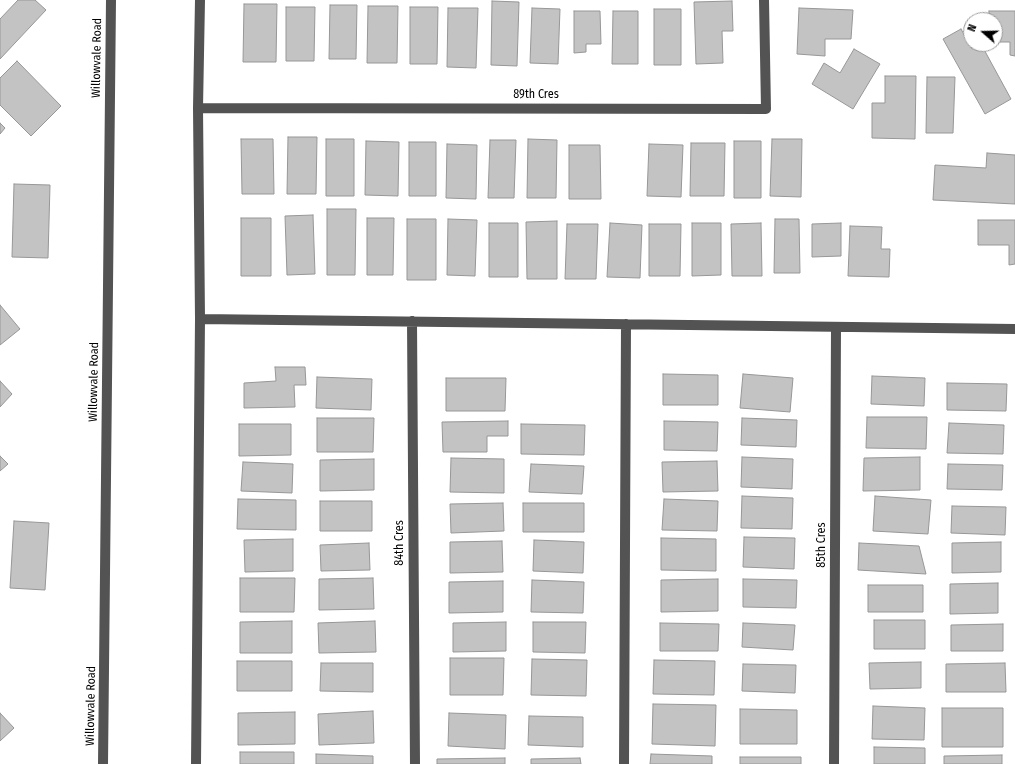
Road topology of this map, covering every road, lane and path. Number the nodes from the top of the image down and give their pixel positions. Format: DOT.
graph roads {
  1 [pos="111,0"];
  2 [pos="200,0"];
  3 [pos="764,0"];
  4 [pos="198,108"];
  5 [pos="200,319"];
  6 [pos="412,321"];
  7 [pos="626,324"];
  8 [pos="836,326"];
  9 [pos="1015,329"];
  10 [pos="103,764"];
  11 [pos="196,764"];
  12 [pos="415,764"];
  13 [pos="624,764"];
  14 [pos="834,764"];
  1 -- 10 [label="street, Willowvale Road"];
  2 -- 4 [label="street"];
  3 -- 4 [label="street, 89th Cres"];
  4 -- 5 [label="street"];
  5 -- 6 [label="street"];
  5 -- 11 [label="street"];
  6 -- 7 [label="street"];
  6 -- 12 [label="street, 84th Cres"];
  7 -- 8 [label="street"];
  7 -- 13 [label="street"];
  8 -- 9 [label="street"];
  8 -- 14 [label="street, 85th Cres"];
}
